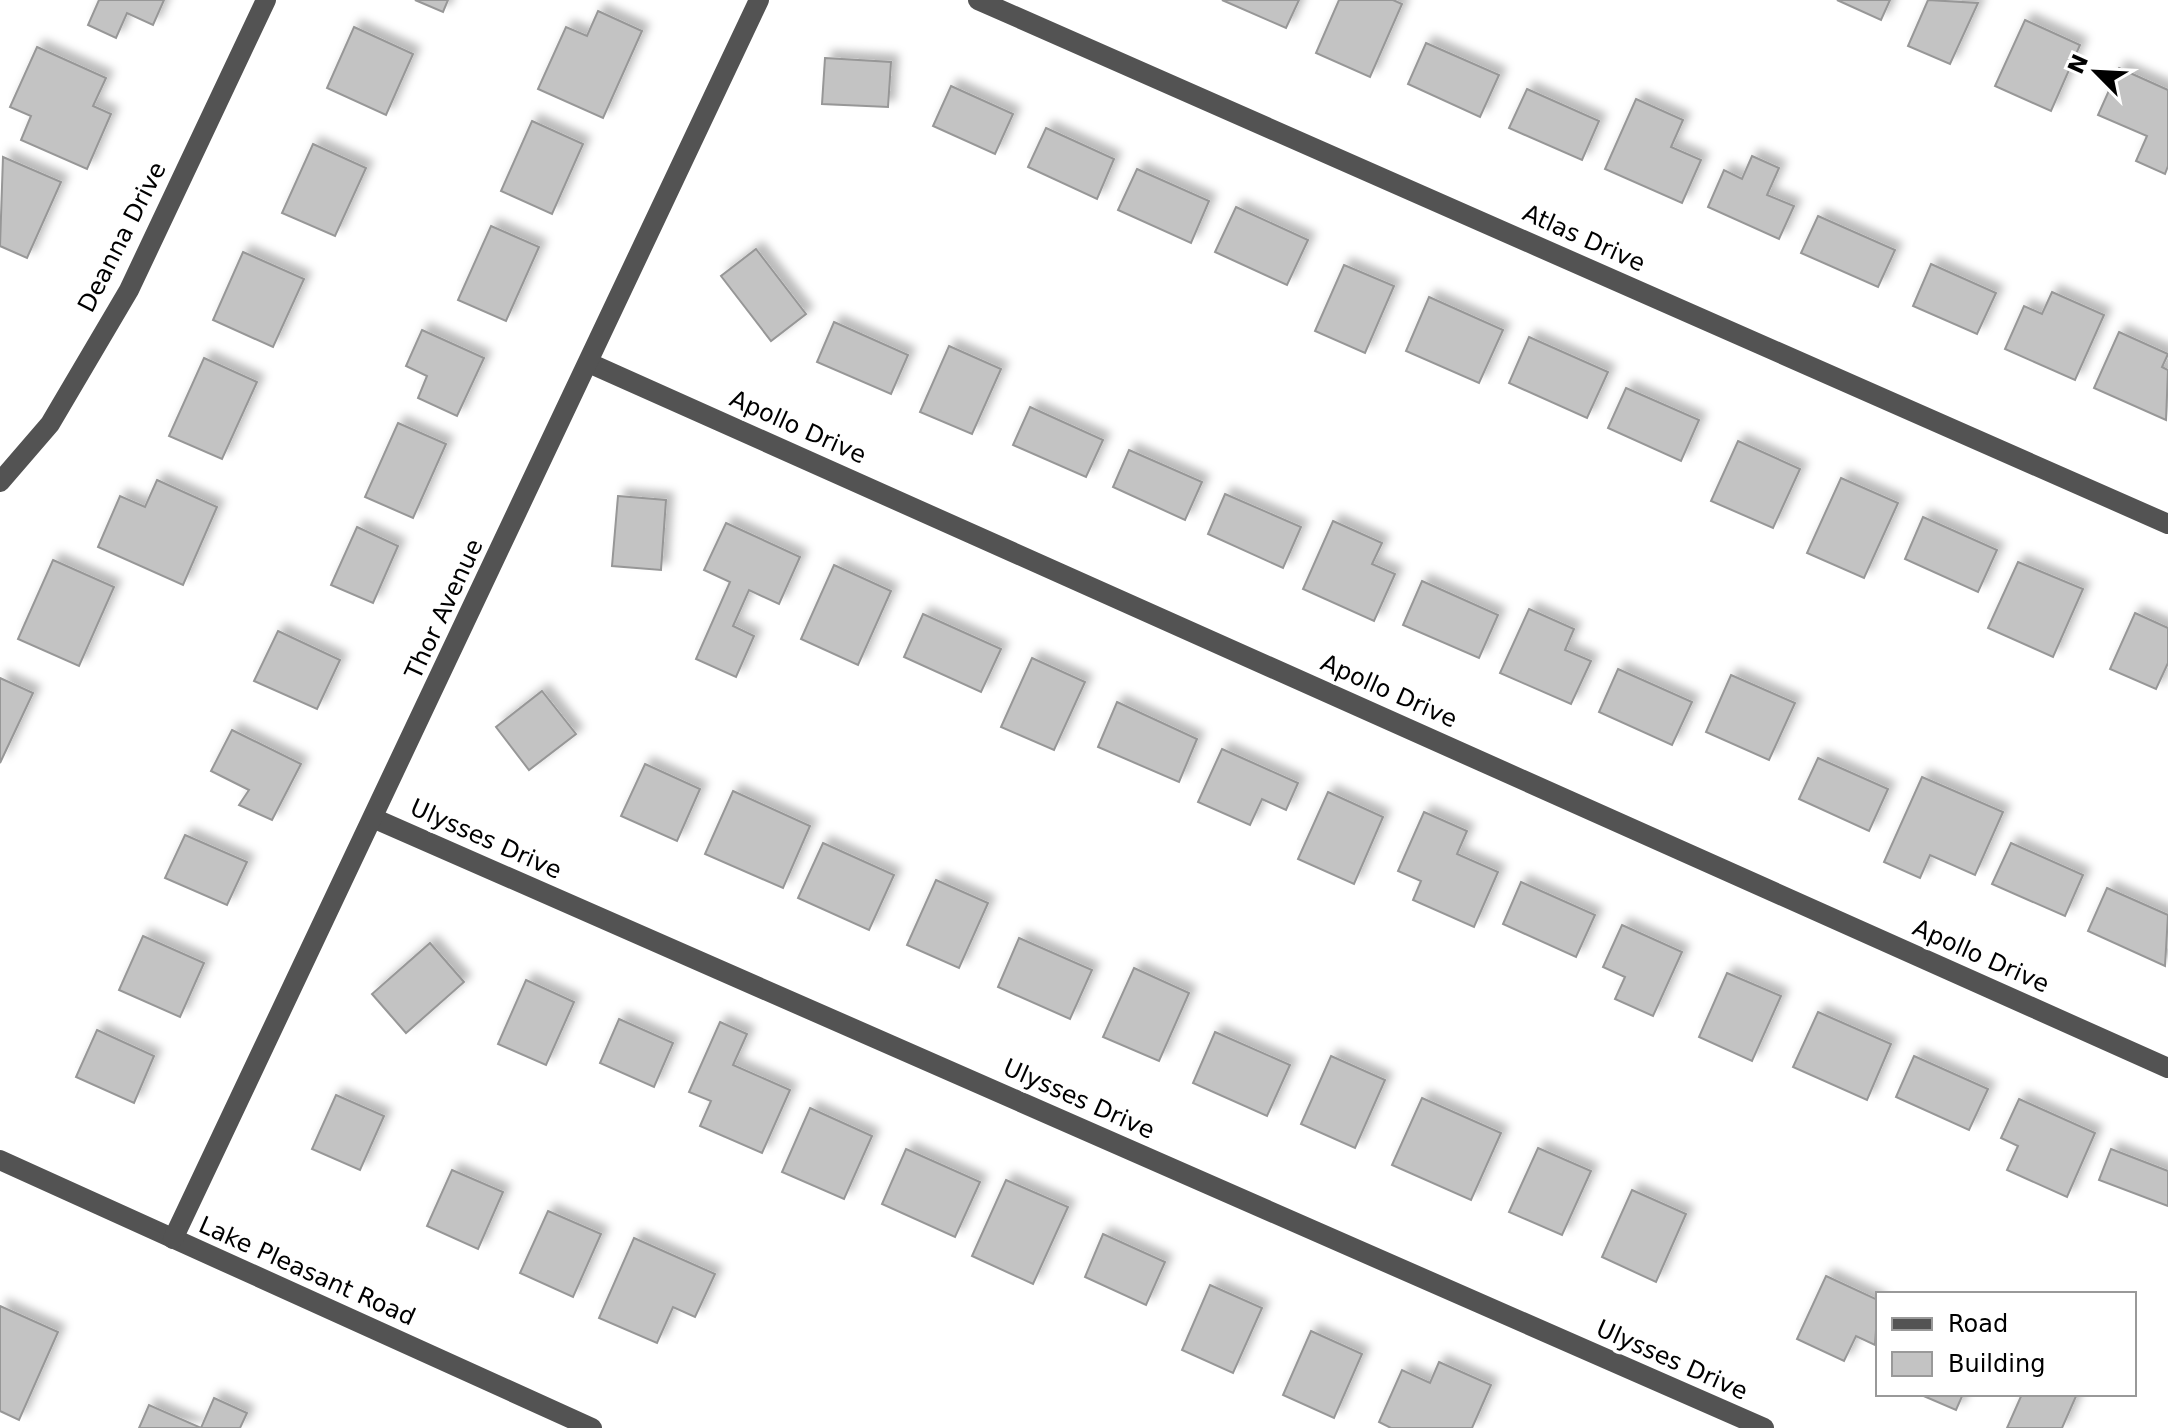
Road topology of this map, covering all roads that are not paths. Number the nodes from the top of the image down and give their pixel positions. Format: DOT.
graph roads {
  1 [pos="266,0"];
  2 [pos="759,0"];
  3 [pos="978,0"];
  4 [pos="589,363"];
  5 [pos="0,482"];
  6 [pos="2168,524"];
  7 [pos="373,818"];
  8 [pos="2168,1068"];
  9 [pos="0,1160"];
  10 [pos="173,1239"];
  11 [pos="592,1428"];
  12 [pos="1764,1428"];
  1 -- 5 [label="street, Deanna Drive"];
  2 -- 4 [label="street, Thor Avenue"];
  3 -- 6 [label="street, Atlas Drive"];
  4 -- 7 [label="street, Thor Avenue"];
  4 -- 8 [label="street, Apollo Drive"];
  7 -- 10 [label="street, Thor Avenue"];
  7 -- 12 [label="street, Ulysses Drive"];
  9 -- 10 [label="street, Lake Pleasant Road"];
  10 -- 11 [label="street, Lake Pleasant Road"];
}
